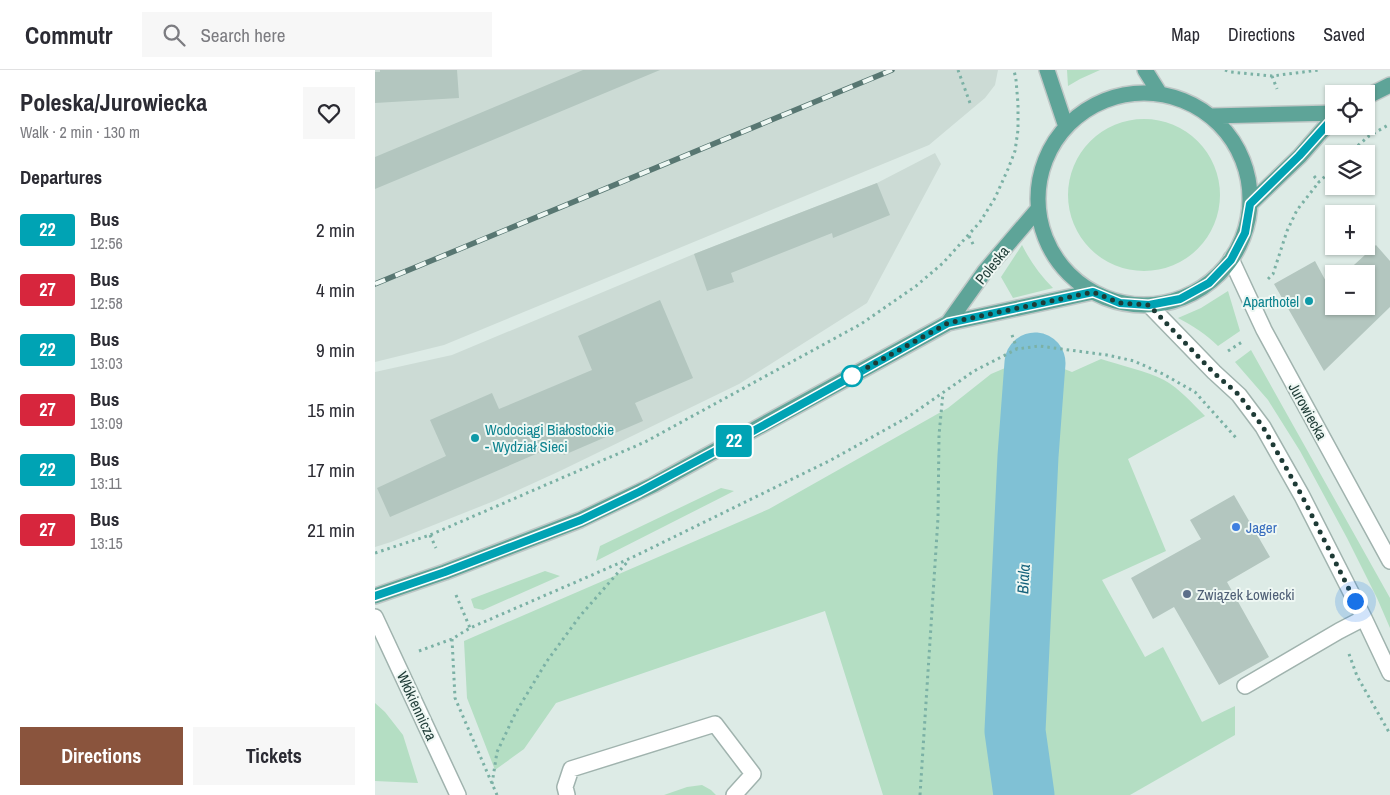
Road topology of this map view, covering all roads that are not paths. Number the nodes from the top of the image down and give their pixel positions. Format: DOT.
graph roads {
  1 [pos="1047,70"];
  2 [pos="1145,70"];
  3 [pos="1390,84"];
  4 [pos="1375,92"];
  5 [pos="1160,94"];
  6 [pos="1325,113"];
  7 [pos="1211,116"];
  8 [pos="1066,127"];
  9 [pos="1325,127"];
  10 [pos="1250,204"];
  11 [pos="1038,209"];
  12 [pos="1231,260"];
  13 [pos="1093,292"];
  14 [pos="1149,305"];
  15 [pos="948,323"];
  16 [pos="1390,561"];
  17 [pos="375,596"];
  18 [pos="375,617"];
  19 [pos="1364,618"];
  20 [pos="1390,672"];
  21 [pos="1245,686"];
  22 [pos="454,794"];
  23 [pos="567,795"];
  24 [pos="734,795"];
  1 -- 8 [label="main road"];
  2 -- 5 [label="main road"];
  3 -- 4 [label="main road"];
  5 -- 7 [label="main road"];
  5 -- 8 [label="main road"];
  6 -- 7 [label="main road"];
  7 -- 10 [label="main road"];
  8 -- 11 [label="main road"];
  9 -- 10 [label="main road"];
  10 -- 12 [label="main road"];
  11 -- 13 [label="main road"];
  11 -- 15 [label="main road, Poleska"];
  12 -- 14 [label="main road"];
  12 -- 16 [label="street, Jurowiecka"];
  13 -- 14 [label="main road"];
  13 -- 15 [label="main road, Poleska"];
  14 -- 19 [label="street"];
  15 -- 17 [label="main road, Poleska"];
  18 -- 22 [label="street, Włókiennicza"];
  19 -- 20 [label="street"];
  19 -- 21 [label="street"];
  23 -- 24 [label="street"];
}
